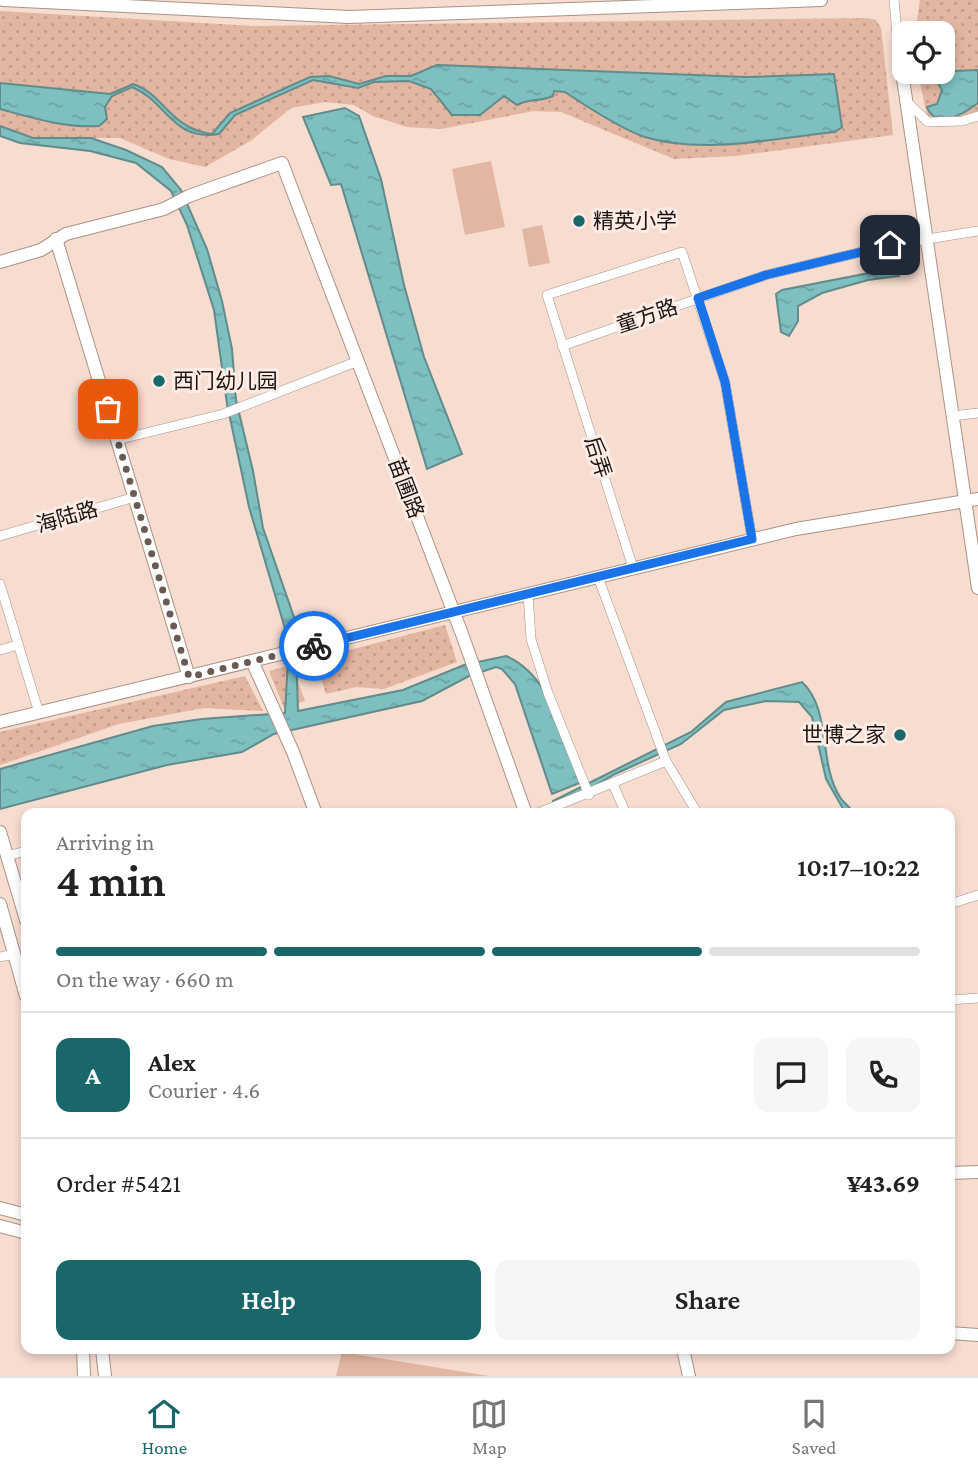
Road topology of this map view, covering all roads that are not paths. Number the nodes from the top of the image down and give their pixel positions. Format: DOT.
graph roads {
  1 [pos="4,0"];
  2 [pos="283,0"];
  3 [pos="821,0"];
  4 [pos="894,0"];
  5 [pos="285,14"];
  6 [pos="896,21"];
  7 [pos="904,84"];
  8 [pos="906,101"];
  9 [pos="978,116"];
  10 [pos="978,232"];
  11 [pos="57,239"];
  12 [pos="927,239"];
  13 [pos="0,262"];
  14 [pos="698,298"];
  15 [pos="562,346"];
  16 [pos="358,361"];
  17 [pos="978,413"];
  18 [pos="952,416"];
  19 [pos="117,440"];
  20 [pos="135,497"];
  21 [pos="971,500"];
  22 [pos="0,536"];
  23 [pos="752,539"];
  24 [pos="634,568"];
  25 [pos="598,577"];
  26 [pos="0,584"];
  27 [pos="978,588"];
  28 [pos="528,594"];
  29 [pos="453,611"];
  30 [pos="18,645"];
  31 [pos="0,650"];
  32 [pos="252,661"];
  33 [pos="189,677"];
  34 [pos="39,713"];
  35 [pos="0,722"];
  36 [pos="666,761"];
  37 [pos="613,784"];
  38 [pos="589,795"];
  39 [pos="314,808"];
  40 [pos="524,808"];
  41 [pos="553,808"];
  42 [pos="623,808"];
  43 [pos="694,808"];
  44 [pos="0,832"];
  45 [pos="21,852"];
  46 [pos="7,856"];
  47 [pos="978,895"];
  48 [pos="955,902"];
  49 [pos="21,903"];
  50 [pos="0,904"];
  51 [pos="14,954"];
  52 [pos="0,957"];
  53 [pos="21,978"];
  54 [pos="978,998"];
  55 [pos="955,1000"];
  56 [pos="978,1172"];
  57 [pos="955,1173"];
  58 [pos="0,1208"];
  59 [pos="21,1214"];
  60 [pos="0,1226"];
  61 [pos="21,1232"];
  62 [pos="955,1333"];
  63 [pos="978,1335"];
  64 [pos="83,1354"];
  65 [pos="103,1354"];
  66 [pos="685,1354"];
  67 [pos="84,1376"];
  68 [pos="105,1376"];
  69 [pos="689,1376"];
  1 -- 5 [label="street"];
  2 -- 5 [label="street"];
  3 -- 5 [label="street"];
  4 -- 6 [label="street"];
  7 -- 8 [label="street"];
  8 -- 9 [label="street"];
  8 -- 12 [label="street"];
  10 -- 12 [label="street, 童方路"];
  11 -- 13 [label="street"];
  11 -- 16 [label="street, 苗圃路"];
  11 -- 19 [label="street"];
  12 -- 14 [label="street, 童方路"];
  12 -- 18 [label="street"];
  14 -- 15 [label="street, 童方路"];
  14 -- 15 [label="street, 后弄"];
  14 -- 23 [label="street"];
  15 -- 24 [label="street, 后弄"];
  16 -- 19 [label="street"];
  16 -- 29 [label="street, 苗圃路"];
  17 -- 18 [label="street"];
  18 -- 21 [label="street"];
  19 -- 20 [label="street"];
  20 -- 22 [label="street, 海陆路"];
  20 -- 33 [label="street"];
  21 -- 23 [label="street"];
  21 -- 27 [label="street"];
  23 -- 24 [label="street"];
  24 -- 25 [label="street"];
  25 -- 28 [label="street"];
  25 -- 36 [label="street"];
  26 -- 30 [label="street"];
  28 -- 29 [label="street"];
  28 -- 38 [label="street"];
  29 -- 32 [label="street"];
  29 -- 40 [label="street, 苗圃路"];
  30 -- 31 [label="street"];
  30 -- 34 [label="street"];
  32 -- 33 [label="street"];
  32 -- 39 [label="street"];
  33 -- 34 [label="street"];
  34 -- 35 [label="street"];
  36 -- 37 [label="street"];
  36 -- 43 [label="street"];
  37 -- 38 [label="street"];
  37 -- 42 [label="street"];
  38 -- 41 [label="street"];
  44 -- 46 [label="street"];
  45 -- 46 [label="street"];
  46 -- 49 [label="street"];
  47 -- 48 [label="street"];
  50 -- 51 [label="street"];
  51 -- 52 [label="street"];
  51 -- 53 [label="street"];
  54 -- 55 [label="street"];
  56 -- 57 [label="street"];
  58 -- 59 [label="street"];
  60 -- 61 [label="street"];
  62 -- 63 [label="street"];
  64 -- 67 [label="street"];
  65 -- 68 [label="street"];
  66 -- 69 [label="street"];
}
